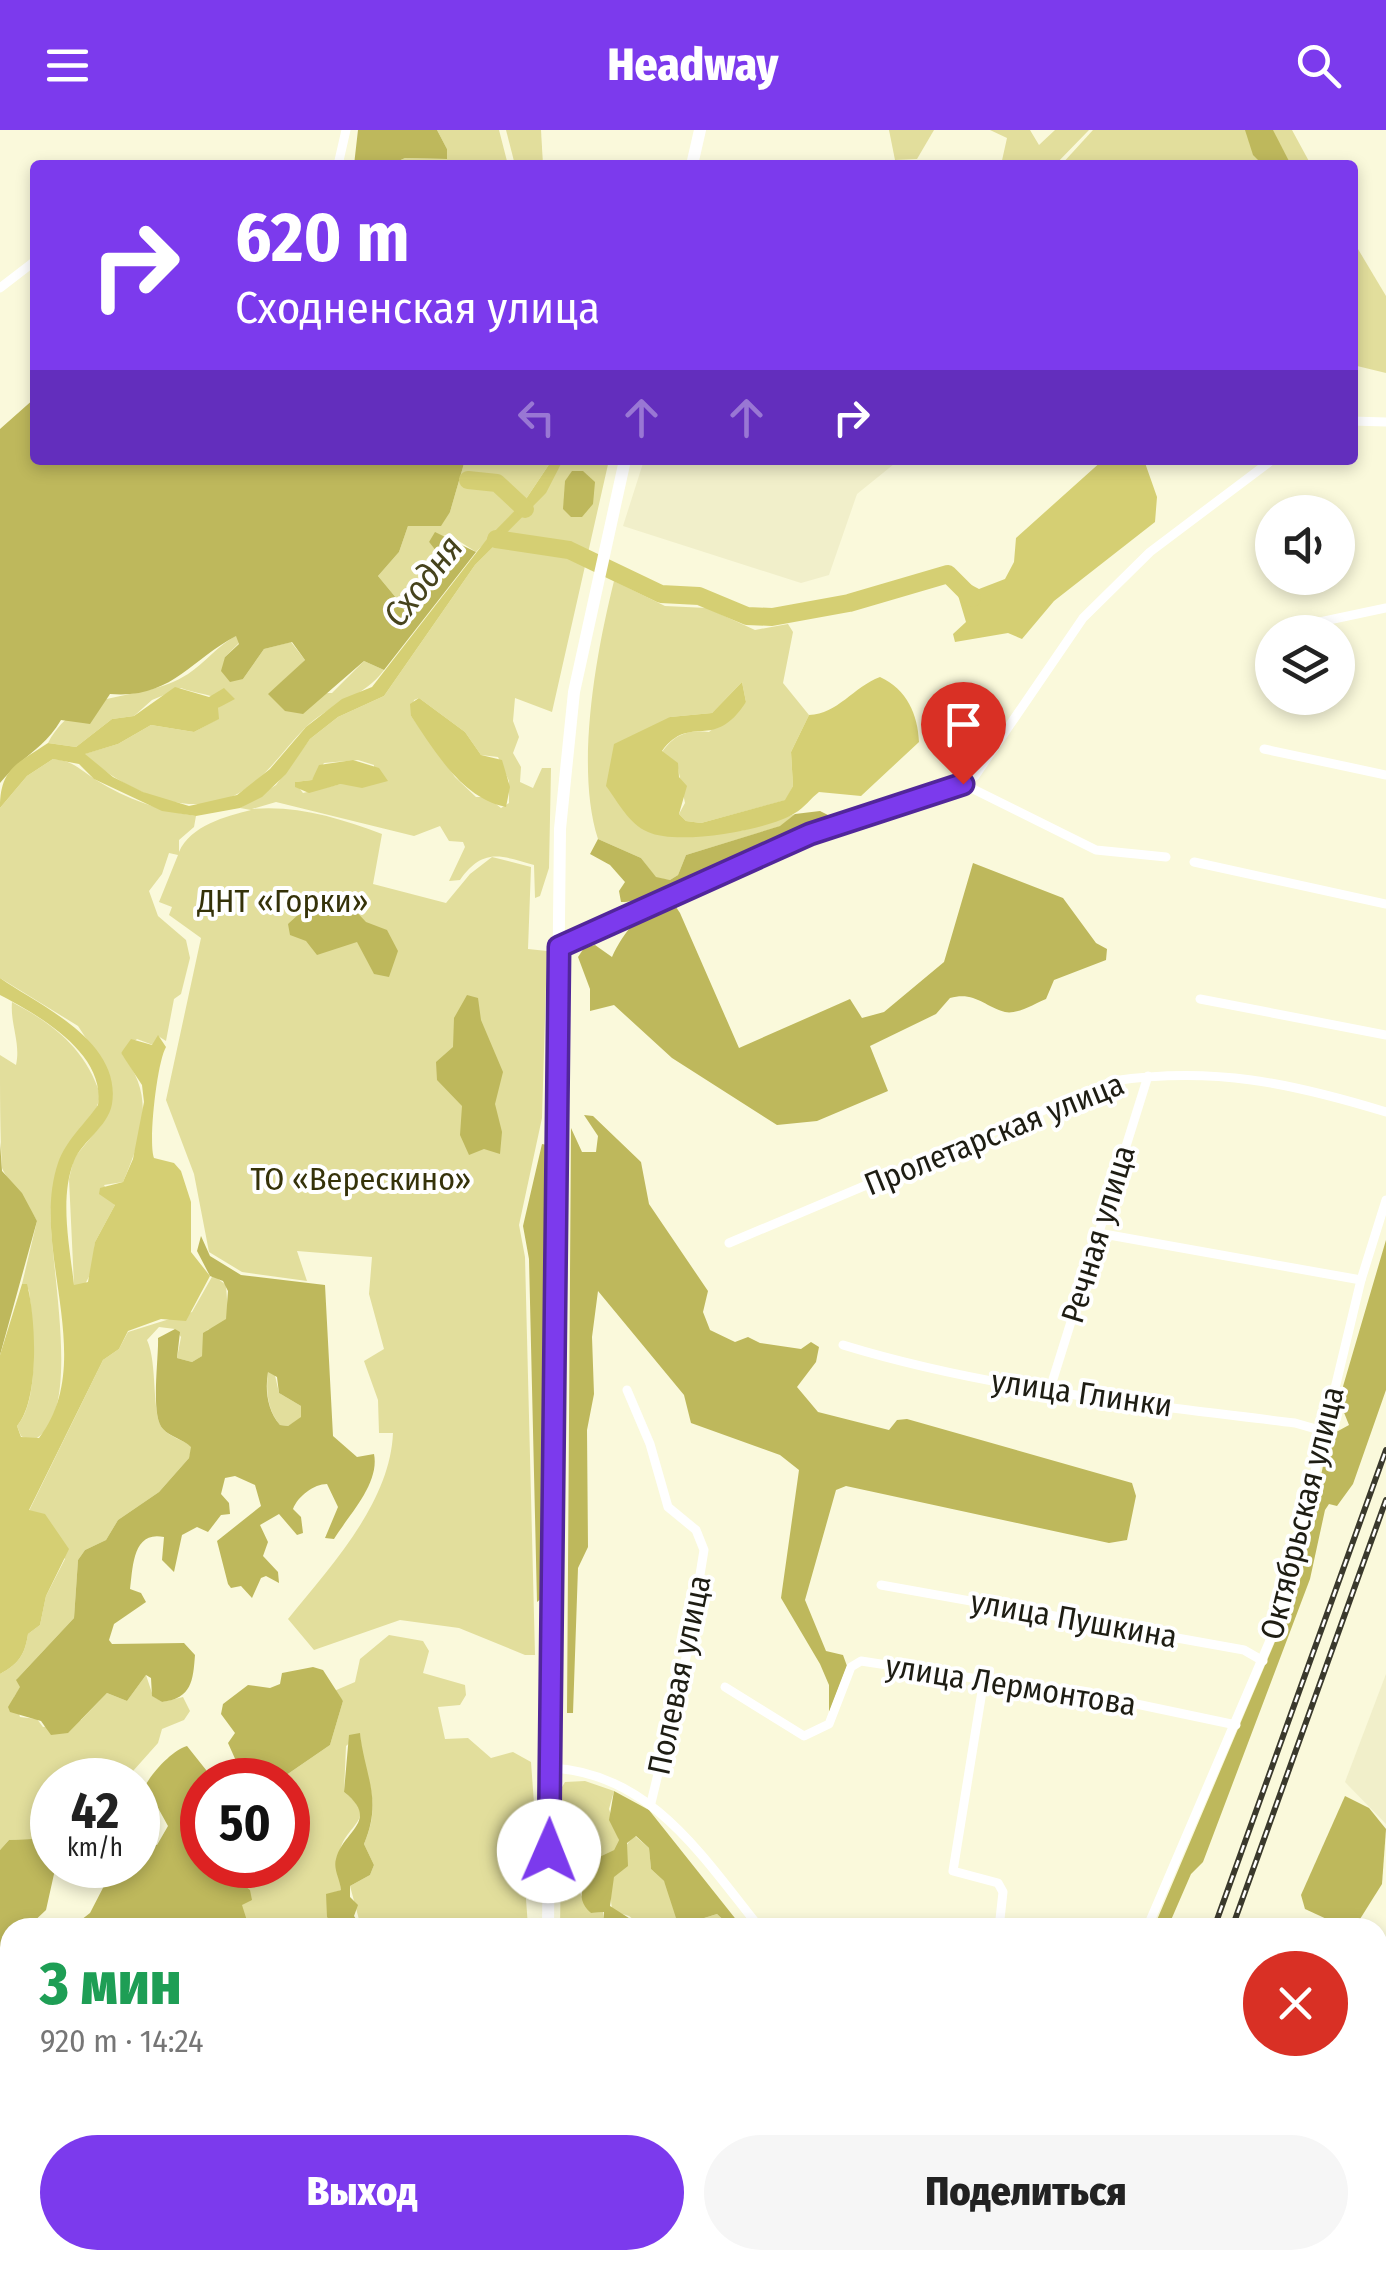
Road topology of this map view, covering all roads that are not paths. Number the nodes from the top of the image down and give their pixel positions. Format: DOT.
graph roads {
  1 [pos="346,130"];
  2 [pos="700,130"];
  3 [pos="339,160"];
  4 [pos="693,160"];
  5 [pos="30,265"];
  6 [pos="0,288"];
  7 [pos="1358,422"];
  8 [pos="1386,422"];
  9 [pos="624,465"];
  10 [pos="1265,465"];
  11 [pos="1386,608"];
  12 [pos="1353,615"];
  13 [pos="1264,749"];
  14 [pos="1386,775"];
  15 [pos="963,784"];
  16 [pos="1166,857"];
  17 [pos="1194,862"];
  18 [pos="1386,904"];
  19 [pos="559,947"];
  20 [pos="1200,999"];
  21 [pos="1386,1035"];
  22 [pos="1148,1076"];
  23 [pos="1386,1112"];
  24 [pos="1386,1200"];
  25 [pos="1098,1233"];
  26 [pos="729,1243"];
  27 [pos="1361,1280"];
  28 [pos="843,1345"];
  29 [pos="627,1390"];
  30 [pos="1049,1392"];
  31 [pos="1323,1431"];
  32 [pos="882,1585"];
  33 [pos="1263,1661"];
  34 [pos="984,1679"];
  35 [pos="725,1686"];
  36 [pos="1236,1726"];
  37 [pos="550,1768"];
  38 [pos="651,1803"];
  39 [pos="548,1918"];
  40 [pos="752,1918"];
  41 [pos="1000,1918"];
  42 [pos="1151,1918"];
  1 -- 3 [label="street"];
  2 -- 4 [label="main road"];
  5 -- 6 [label="street"];
  7 -- 8 [label="street"];
  9 -- 19 [label="main road"];
  10 -- 15 [label="street"];
  11 -- 12 [label="street"];
  13 -- 14 [label="street"];
  15 -- 16 [label="street"];
  15 -- 19 [label="street"];
  17 -- 18 [label="street"];
  19 -- 37 [label="main road"];
  20 -- 21 [label="street"];
  22 -- 23 [label="street, Пролетарская улица"];
  22 -- 25 [label="street, Речная улица"];
  22 -- 26 [label="street, Пролетарская улица"];
  24 -- 27 [label="street, Октябрьская улица"];
  25 -- 27 [label="street"];
  25 -- 30 [label="street, Речная улица"];
  27 -- 31 [label="street, Октябрьская улица"];
  28 -- 30 [label="street, улица Глинки"];
  29 -- 38 [label="street, Полевая улица"];
  30 -- 31 [label="street, улица Глинки"];
  31 -- 33 [label="street, Октябрьская улица"];
  32 -- 33 [label="street, улица Пушкина"];
  33 -- 36 [label="street, Октябрьская улица"];
  34 -- 35 [label="street, улица Лермонтова"];
  34 -- 36 [label="street, улица Лермонтова"];
  34 -- 41 [label="street"];
  36 -- 42 [label="street, Октябрьская улица"];
  37 -- 38 [label="street"];
  37 -- 39 [label="main road"];
  38 -- 40 [label="street"];
}
